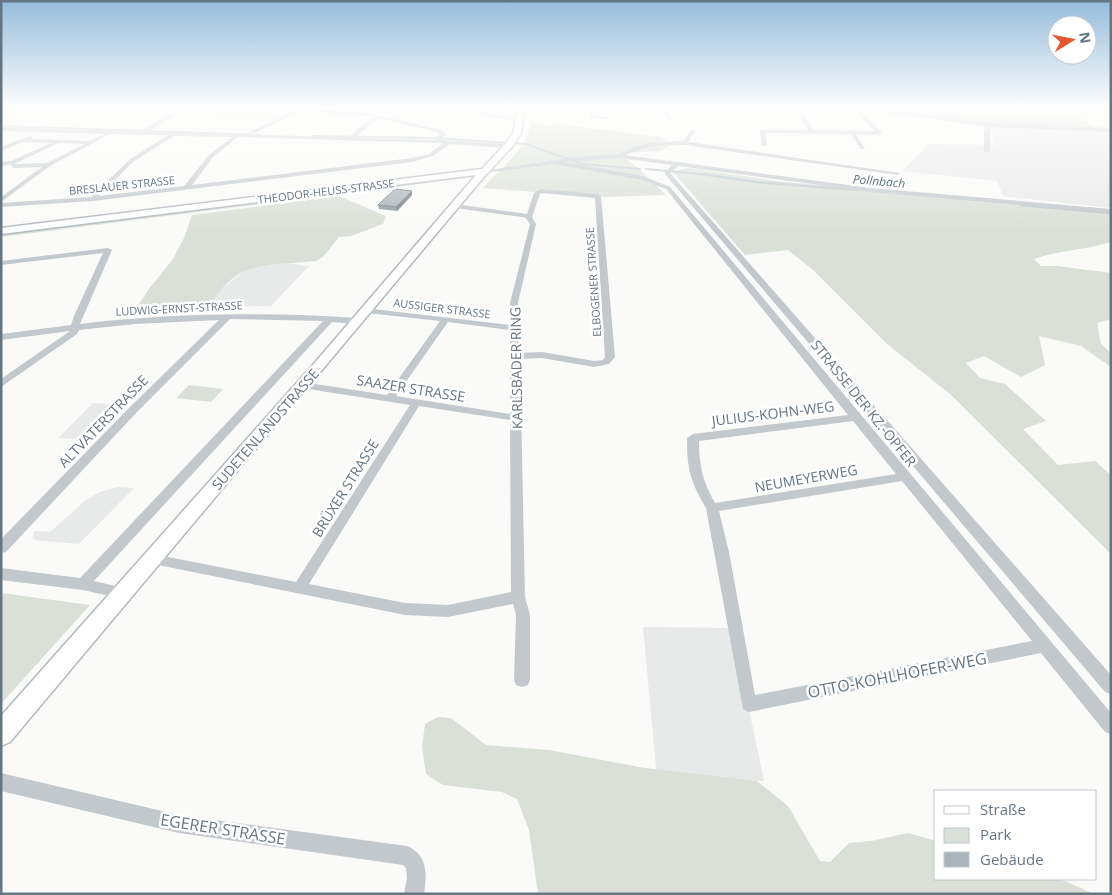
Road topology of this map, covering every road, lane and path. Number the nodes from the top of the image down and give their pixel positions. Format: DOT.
graph roads {
  1 [pos="44,149"];
  2 [pos="78,149"];
  3 [pos="150,149"];
  4 [pos="221,149"];
  5 [pos="440,149"];
  6 [pos="505,149"];
  7 [pos="632,149"];
  8 [pos="724,149"];
  9 [pos="620,156"];
  10 [pos="555,162"];
  11 [pos="7,164"];
  12 [pos="48,164"];
  13 [pos="676,164"];
  14 [pos="1,171"];
  15 [pos="485,171"];
  16 [pos="897,174"];
  17 [pos="186,188"];
  18 [pos="93,199"];
  19 [pos="1,200"];
  20 [pos="1,205"];
  21 [pos="455,206"];
  22 [pos="1111,211"];
  23 [pos="529,217"];
  24 [pos="1,231"];
  25 [pos="1,263"];
  26 [pos="228,316"];
  27 [pos="362,316"];
  28 [pos="330,318"];
  29 [pos="445,320"];
  30 [pos="76,326"];
  31 [pos="515,328"];
  32 [pos="1,336"];
  33 [pos="516,356"];
  34 [pos="1,384"];
  35 [pos="302,385"];
  36 [pos="390,398"];
  37 [pos="416,403"];
  38 [pos="857,417"];
  39 [pos="516,418"];
  40 [pos="904,476"];
  41 [pos="712,508"];
  42 [pos="1,548"];
  43 [pos="153,559"];
  44 [pos="1,574"];
  45 [pos="83,584"];
  46 [pos="298,589"];
  47 [pos="123,593"];
  48 [pos="518,597"];
  49 [pos="1045,645"];
  50 [pos="522,680"];
  51 [pos="1111,687"];
  52 [pos="1111,726"];
  53 [pos="1,734"];
  54 [pos="1,782"];
  55 [pos="414,894"];
  1 -- 11 [label="street"];
  2 -- 12 [label="street"];
  3 -- 18 [label="street"];
  4 -- 17 [label="street"];
  5 -- 17 [label="street, BRESLAUER STRASSE"];
  6 -- 15 [label="street, SUDETENLANDSTRASSE"];
  7 -- 9 [label="street"];
  8 -- 16 [label="street"];
  9 -- 10 [label="street, THEODOR-HEUSS-STRASSE"];
  9 -- 13 [label="street, THEODOR-HEUSS-STRASSE"];
  10 -- 15 [label="street, THEODOR-HEUSS-STRASSE"];
  10 -- 38 [label="street, STRASSE DER KZ.-OPFER"];
  11 -- 12 [label="street"];
  11 -- 14 [label="street"];
  12 -- 19 [label="street"];
  13 -- 22 [label="street, THEODOR-HEUSS-STRASSE"];
  13 -- 51 [label="street"];
  15 -- 21 [label="street, SUDETENLANDSTRASSE"];
  15 -- 24 [label="street, THEODOR-HEUSS-STRASSE"];
  17 -- 18 [label="street, BRESLAUER STRASSE"];
  18 -- 20 [label="street, BRESLAUER STRASSE"];
  21 -- 23 [label="street"];
  21 -- 27 [label="street, SUDETENLANDSTRASSE"];
  23 -- 31 [label="street, KARLSBADER RING"];
  23 -- 33 [label="street, ELBOGENER STRASSE"];
  25 -- 30 [label="street"];
  26 -- 28 [label="street, LUDWIG-ERNST-STRASSE"];
  26 -- 30 [label="street, LUDWIG-ERNST-STRASSE"];
  26 -- 42 [label="street, ALTVATERSTRASSE"];
  27 -- 28 [label="street, LUDWIG-ERNST-STRASSE"];
  27 -- 29 [label="street, AUSSIGER STRASSE"];
  27 -- 35 [label="street, SUDETENLANDSTRASSE"];
  28 -- 45 [label="street, SUDETENLANDSTRASSE"];
  29 -- 31 [label="street, AUSSIGER STRASSE"];
  29 -- 36 [label="street"];
  30 -- 32 [label="street, LUDWIG-ERNST-STRASSE"];
  30 -- 34 [label="street"];
  31 -- 33 [label="street, KARLSBADER RING"];
  33 -- 39 [label="street, KARLSBADER RING"];
  35 -- 36 [label="street, SAAZER STRASSE"];
  35 -- 43 [label="street, SUDETENLANDSTRASSE"];
  36 -- 37 [label="street, SAAZER STRASSE"];
  37 -- 39 [label="street, SAAZER STRASSE"];
  37 -- 46 [label="street, BRÜXER STRASSE"];
  38 -- 40 [label="street, STRASSE DER KZ.-OPFER"];
  38 -- 41 [label="street, JULIUS-KOHN-WEG"];
  39 -- 48 [label="street, KARLSBADER RING"];
  40 -- 41 [label="street, NEUMEYERWEG"];
  40 -- 49 [label="street, STRASSE DER KZ.-OPFER"];
  41 -- 49 [label="street, OTTO-KOHLHOFER-WEG"];
  43 -- 46 [label="street"];
  43 -- 47 [label="street, SUDETENLANDSTRASSE"];
  44 -- 45 [label="street"];
  45 -- 47 [label="street"];
  46 -- 48 [label="street"];
  47 -- 53 [label="street, SUDETENLANDSTRASSE"];
  48 -- 50 [label="street, KARLSBADER RING"];
  49 -- 52 [label="street, STRASSE DER KZ.-OPFER"];
  54 -- 55 [label="street, EGERER STRASSE"];
}
